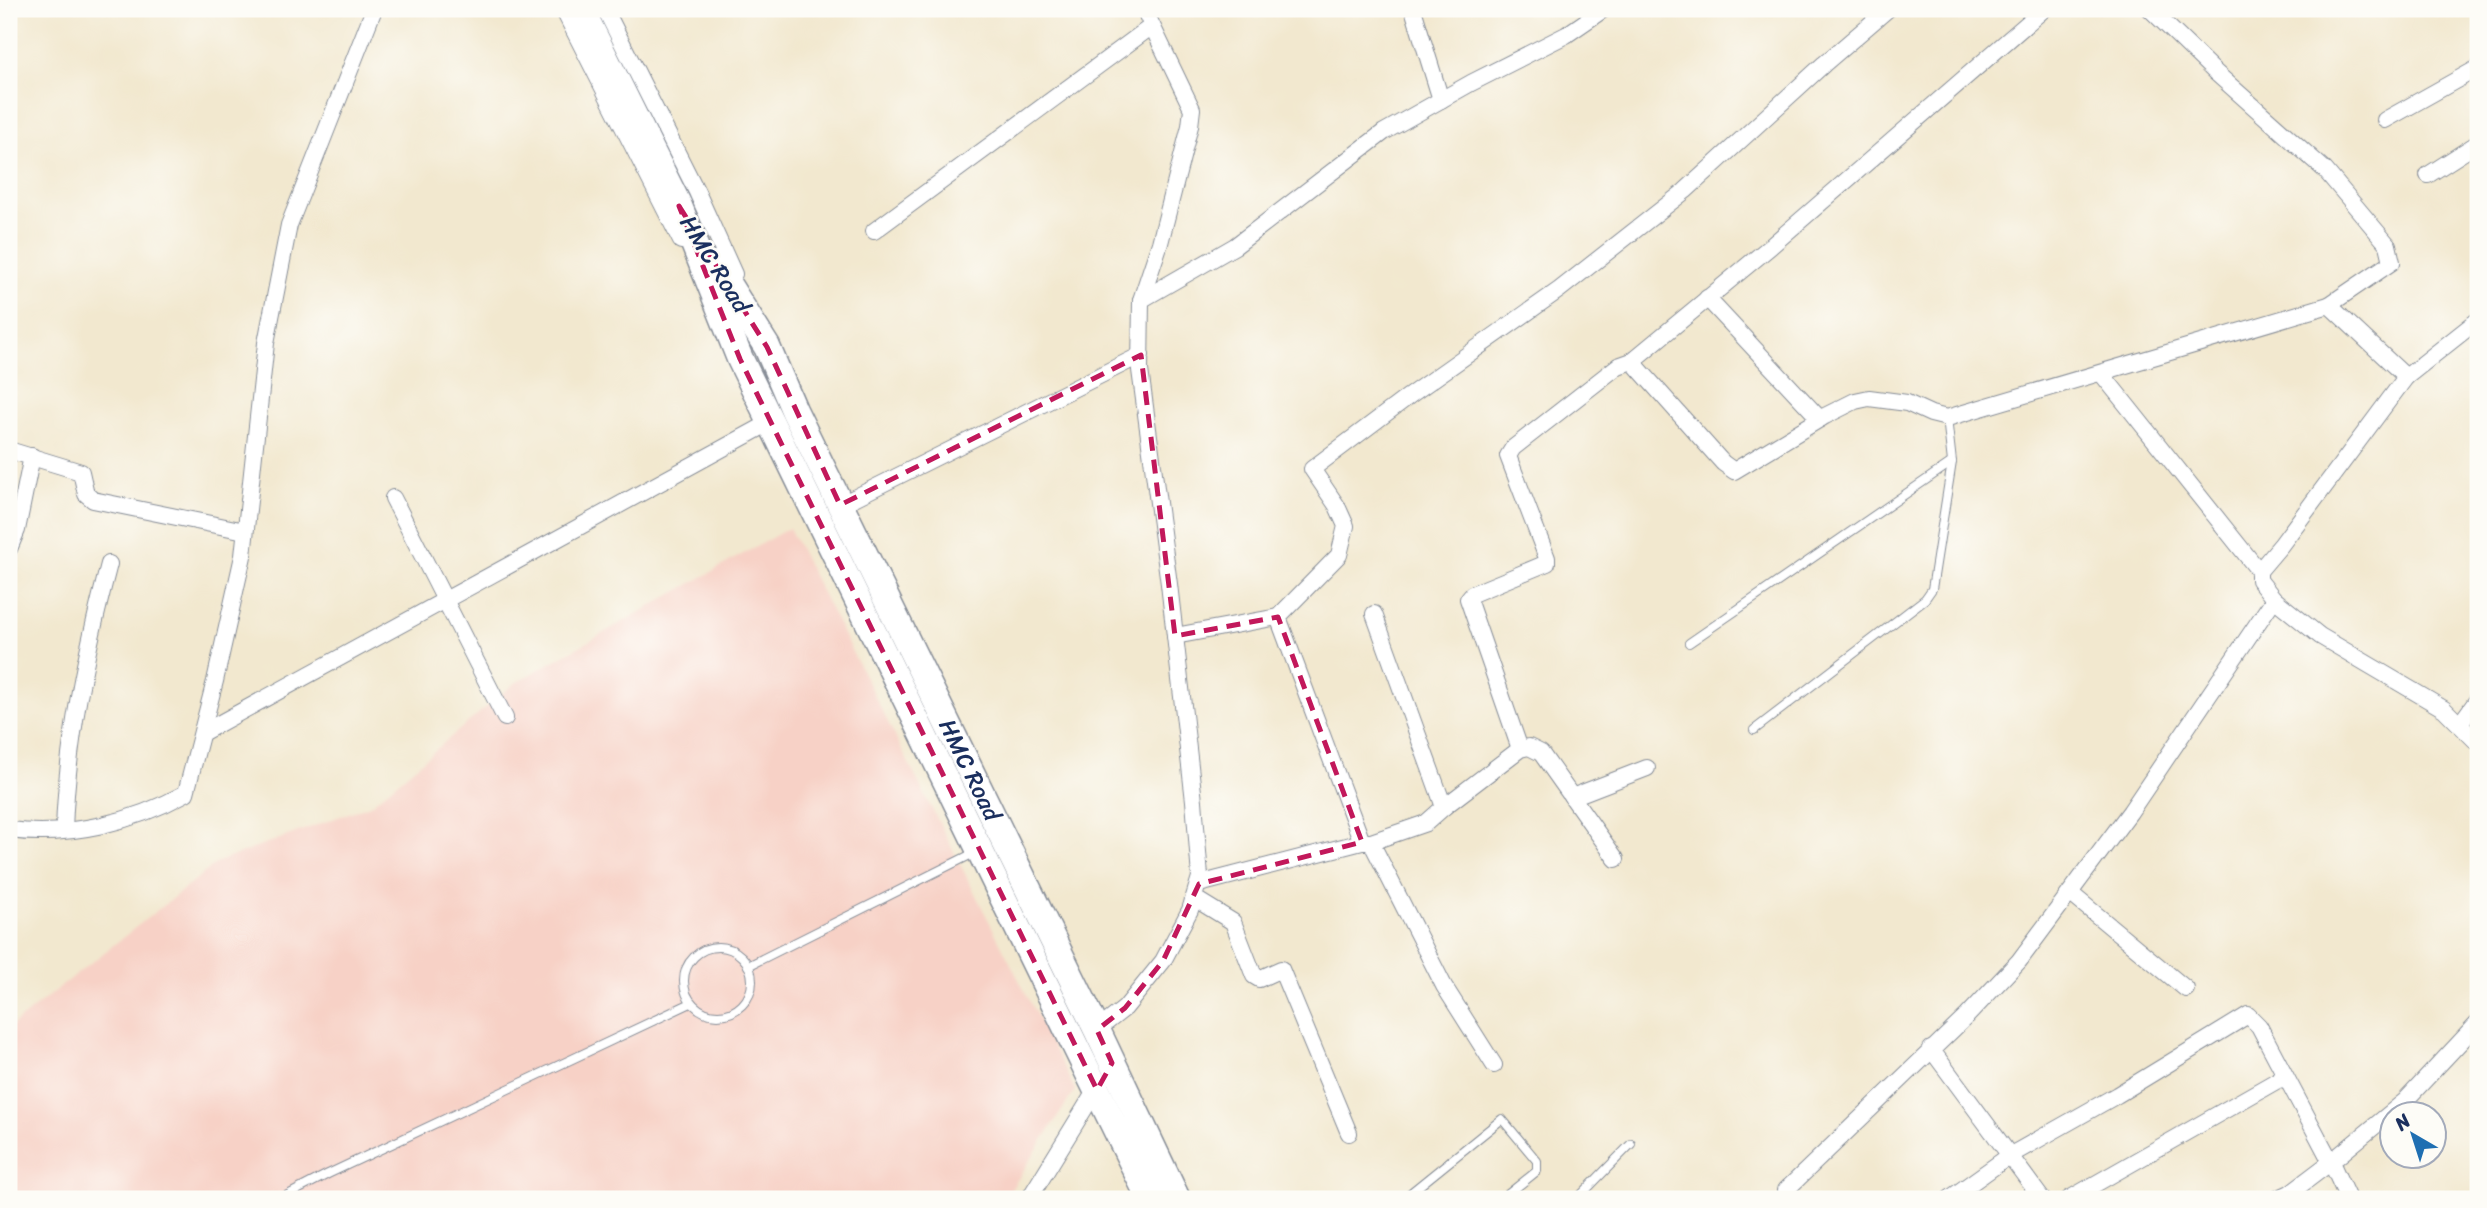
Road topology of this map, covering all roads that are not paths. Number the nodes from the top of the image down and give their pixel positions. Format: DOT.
graph roads {
  1 [pos="374,9"];
  2 [pos="563,9"];
  3 [pos="581,9"];
  4 [pos="605,9"];
  5 [pos="1144,9"];
  6 [pos="1412,9"];
  7 [pos="1604,9"];
  8 [pos="1888,9"];
  9 [pos="2044,9"];
  10 [pos="2150,9"];
  11 [pos="1152,26"];
  12 [pos="2478,68"];
  13 [pos="1441,100"];
  14 [pos="2385,120"];
  15 [pos="2478,143"];
  16 [pos="2428,175"];
  17 [pos="679,206"];
  18 [pos="874,231"];
  19 [pos="1707,298"];
  20 [pos="1141,300"];
  21 [pos="2329,305"];
  22 [pos="2478,320"];
  23 [pos="767,347"];
  24 [pos="1141,355"];
  25 [pos="740,359"];
  26 [pos="1632,361"];
  27 [pos="2101,373"];
  28 [pos="2406,377"];
  29 [pos="1947,418"];
  30 [pos="1820,419"];
  31 [pos="771,422"];
  32 [pos="9,450"];
  33 [pos="32,456"];
  34 [pos="1952,462"];
  35 [pos="393,498"];
  36 [pos="840,505"];
  37 [pos="246,531"];
  38 [pos="9,548"];
  39 [pos="108,564"];
  40 [pos="2259,571"];
  41 [pos="2274,599"];
  42 [pos="446,600"];
  43 [pos="1374,614"];
  44 [pos="1278,617"];
  45 [pos="1175,636"];
  46 [pos="1689,643"];
  47 [pos="2478,699"];
  48 [pos="505,718"];
  49 [pos="2460,724"];
  50 [pos="1754,730"];
  51 [pos="202,733"];
  52 [pos="2478,743"];
  53 [pos="1520,749"];
  54 [pos="1647,768"];
  55 [pos="1572,797"];
  56 [pos="1444,807"];
  57 [pos="9,830"];
  58 [pos="64,830"];
  59 [pos="1003,838"];
  60 [pos="1366,842"];
  61 [pos="979,850"];
  62 [pos="1616,859"];
  63 [pos="1197,891"];
  64 [pos="2070,893"];
  65 [pos="748,966"];
  66 [pos="2186,989"];
  67 [pos="691,1003"];
  68 [pos="2478,1023"];
  69 [pos="1097,1030"];
  70 [pos="1931,1049"];
  71 [pos="1112,1063"];
  72 [pos="1494,1065"];
  73 [pos="2286,1076"];
  74 [pos="1097,1090"];
  75 [pos="1349,1133"];
  76 [pos="1631,1144"];
  77 [pos="2009,1156"];
  78 [pos="2331,1163"];
  79 [pos="1786,1190"];
  80 [pos="280,1199"];
  81 [pos="1029,1199"];
  82 [pos="1150,1199"];
  83 [pos="1177,1199"];
  84 [pos="1403,1199"];
  85 [pos="1503,1199"];
  86 [pos="1577,1199"];
  87 [pos="1949,1199"];
  88 [pos="2042,1199"];
  89 [pos="2069,1199"];
  90 [pos="2277,1199"];
  91 [pos="2348,1199"];
  1 -- 37 [label="street"];
  2 -- 25 [label="street"];
  3 -- 17 [label="main road"];
  4 -- 23 [label="street"];
  5 -- 11 [label="street"];
  6 -- 13 [label="street"];
  7 -- 13 [label="street"];
  8 -- 44 [label="street"];
  9 -- 19 [label="street"];
  10 -- 21 [label="street"];
  11 -- 18 [label="street"];
  11 -- 20 [label="street"];
  12 -- 14 [label="street"];
  13 -- 20 [label="street"];
  15 -- 16 [label="street"];
  17 -- 23 [label="main road, HMC Road"];
  17 -- 25 [label="main road, HMC Road"];
  19 -- 26 [label="street"];
  19 -- 30 [label="street"];
  20 -- 24 [label="street"];
  21 -- 27 [label="street"];
  21 -- 28 [label="street"];
  22 -- 28 [label="street"];
  23 -- 36 [label="main road, HMC Road"];
  24 -- 36 [label="street"];
  24 -- 45 [label="street"];
  25 -- 31 [label="main road, HMC Road"];
  26 -- 30 [label="street"];
  26 -- 53 [label="street"];
  27 -- 29 [label="street"];
  27 -- 40 [label="street"];
  28 -- 40 [label="street"];
  29 -- 30 [label="street"];
  29 -- 34 [label="lane"];
  31 -- 42 [label="street"];
  31 -- 61 [label="main road, HMC Road"];
  32 -- 33 [label="street"];
  33 -- 37 [label="street"];
  33 -- 38 [label="street"];
  34 -- 46 [label="lane"];
  34 -- 50 [label="lane"];
  35 -- 42 [label="street"];
  36 -- 59 [label="main road, HMC Road"];
  37 -- 51 [label="street"];
  39 -- 58 [label="street"];
  40 -- 41 [label="street"];
  41 -- 49 [label="street"];
  41 -- 64 [label="street"];
  42 -- 48 [label="street"];
  42 -- 51 [label="street"];
  43 -- 56 [label="street"];
  44 -- 45 [label="street"];
  44 -- 60 [label="street"];
  45 -- 63 [label="street"];
  47 -- 49 [label="street"];
  49 -- 52 [label="street"];
  51 -- 58 [label="street"];
  53 -- 55 [label="street"];
  53 -- 56 [label="street"];
  54 -- 55 [label="street"];
  55 -- 62 [label="street"];
  56 -- 60 [label="street"];
  57 -- 58 [label="street"];
  59 -- 61 [label="lane"];
  59 -- 69 [label="main road, HMC Road"];
  60 -- 63 [label="street"];
  60 -- 72 [label="street"];
  61 -- 65 [label="lane"];
  61 -- 74 [label="main road, HMC Road"];
  63 -- 69 [label="street"];
  63 -- 75 [label="street"];
  64 -- 66 [label="street"];
  64 -- 70 [label="street"];
  65 -- 67 [label="lane"];
  65 -- 67 [label="lane"];
  67 -- 80 [label="lane"];
  68 -- 78 [label="street"];
  69 -- 71 [label="main road, HMC Road"];
  70 -- 77 [label="street"];
  70 -- 79 [label="street"];
  71 -- 74 [label="street"];
  71 -- 83 [label="main road, HMC Road"];
  73 -- 77 [label="street"];
  73 -- 78 [label="street"];
  73 -- 89 [label="street"];
  74 -- 81 [label="street"];
  74 -- 82 [label="main road, HMC Road"];
  76 -- 86 [label="lane"];
  77 -- 87 [label="street"];
  77 -- 88 [label="street"];
  78 -- 90 [label="street"];
  78 -- 91 [label="street"];
  84 -- 85 [label="lane"];
}
